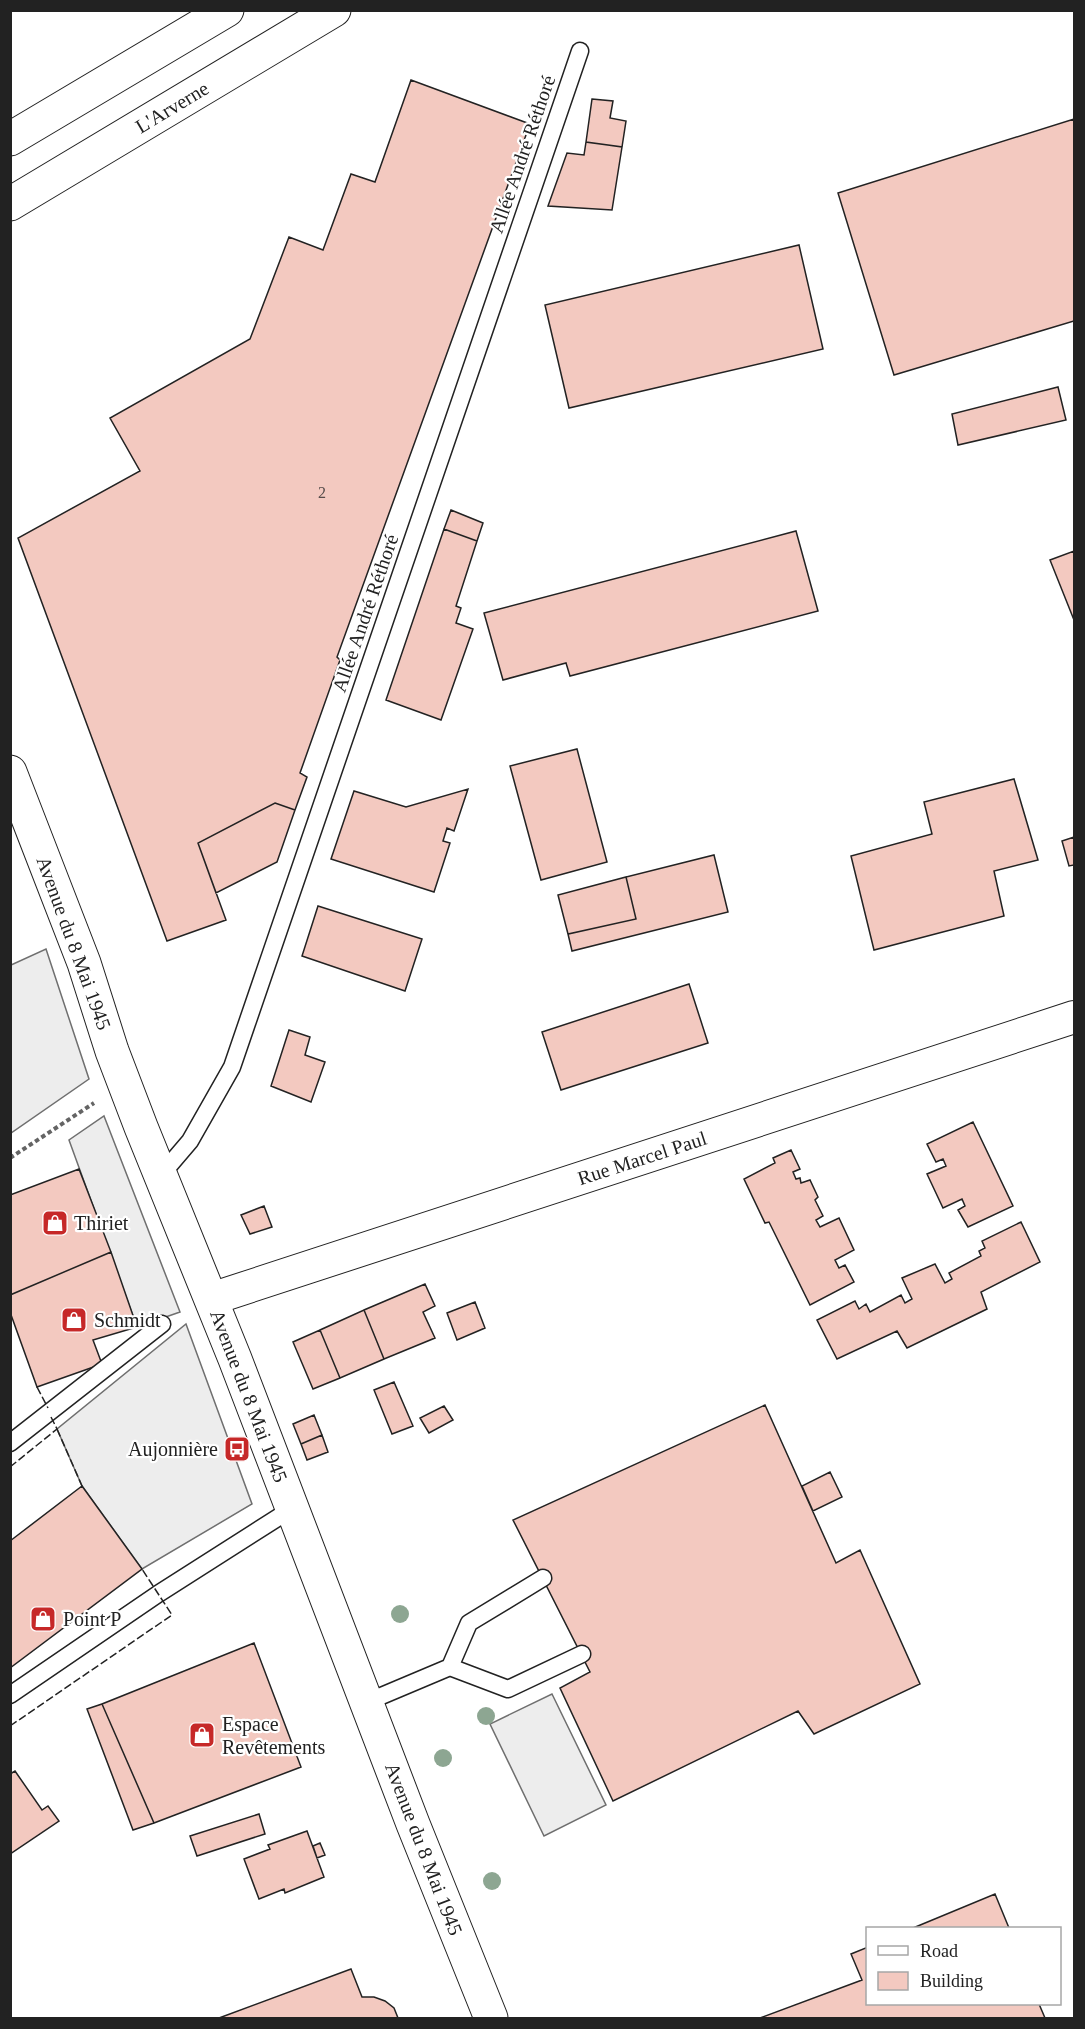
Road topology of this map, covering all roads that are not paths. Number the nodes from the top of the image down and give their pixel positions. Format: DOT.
graph roads {
  1 [pos="227,10"];
  2 [pos="334,10"];
  3 [pos="580,51"];
  4 [pos="10,139"];
  5 [pos="10,204"];
  6 [pos="10,772"];
  7 [pos="1074,1017"];
  8 [pos="161,1175"];
  9 [pos="211,1299"];
  10 [pos="162,1324"];
  11 [pos="10,1443"];
  12 [pos="293,1508"];
  13 [pos="543,1578"];
  14 [pos="582,1654"];
  15 [pos="450,1667"];
  16 [pos="10,1695"];
  17 [pos="367,1702"];
  18 [pos="491,2019"];
  1 -- 4 [label="main road"];
  2 -- 5 [label="main road, L'Arverne"];
  3 -- 8 [label="lane, Allée André Réthoré"];
  6 -- 8 [label="main road, Avenue du 8 Mai 1945"];
  7 -- 9 [label="street, Rue Marcel Paul"];
  8 -- 9 [label="main road, Avenue du 8 Mai 1945"];
  9 -- 12 [label="main road, Avenue du 8 Mai 1945"];
  10 -- 11 [label="lane"];
  12 -- 16 [label="lane"];
  12 -- 17 [label="main road, Avenue du 8 Mai 1945"];
  13 -- 15 [label="lane"];
  14 -- 15 [label="lane"];
  15 -- 17 [label="lane"];
  17 -- 18 [label="main road, Avenue du 8 Mai 1945"];
}
